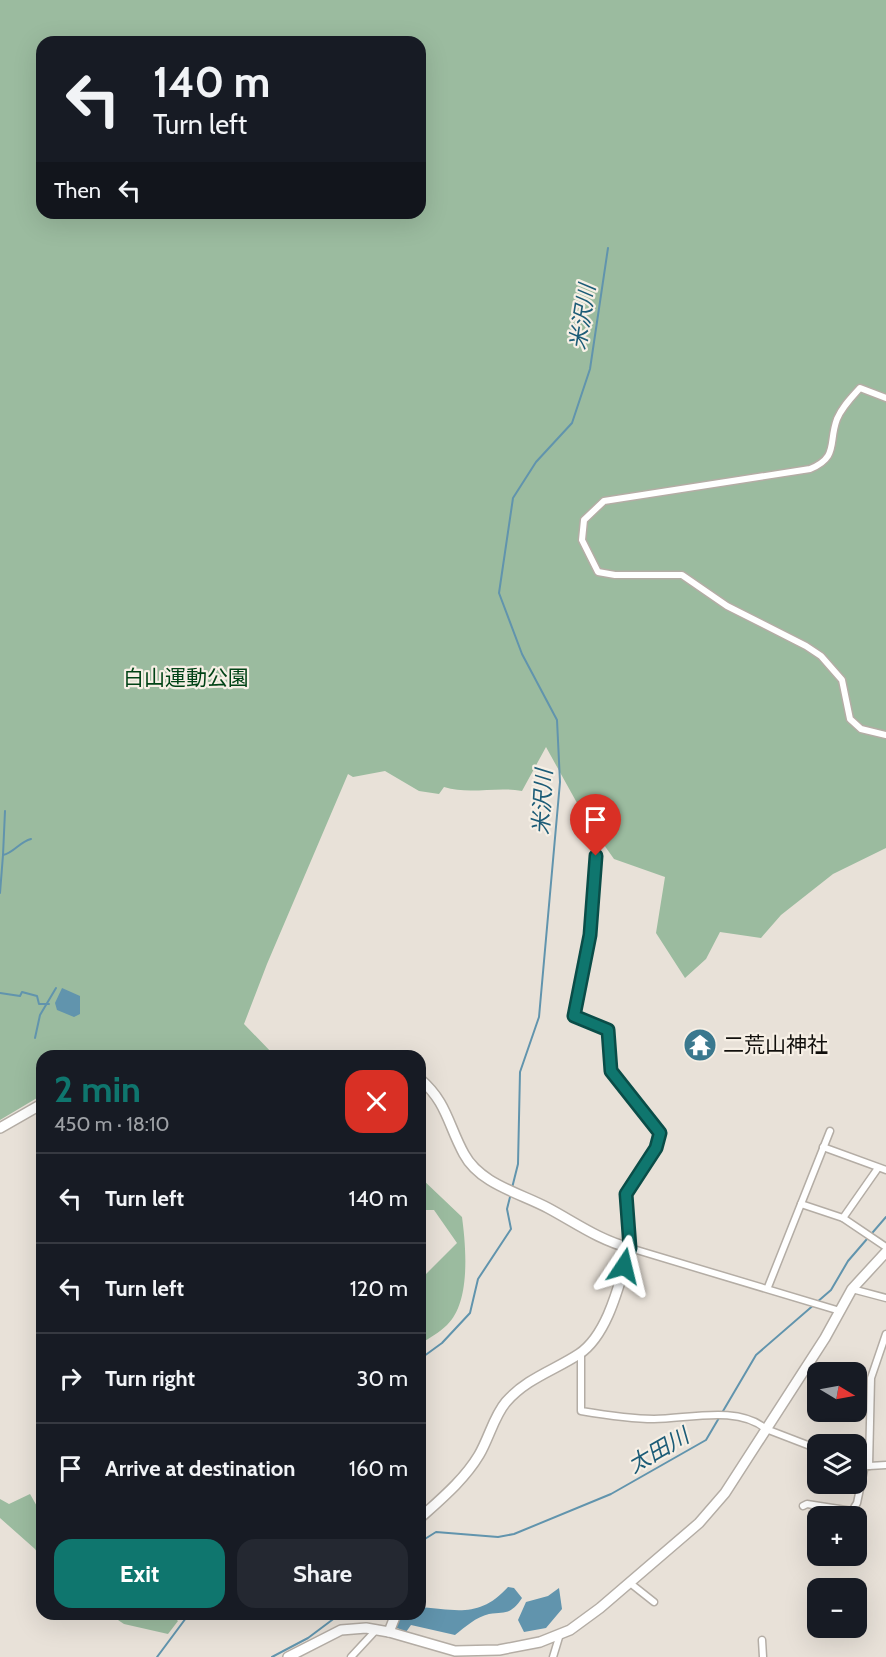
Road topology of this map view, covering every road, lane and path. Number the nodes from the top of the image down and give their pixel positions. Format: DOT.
graph roads {
  1 [pos="886,398"];
  2 [pos="886,735"];
  3 [pos="596,856"];
  4 [pos="426,1084"];
  5 [pos="36,1107"];
  6 [pos="0,1128"];
  7 [pos="830,1131"];
  8 [pos="824,1147"];
  9 [pos="878,1168"];
  10 [pos="886,1170"];
  11 [pos="801,1204"];
  12 [pos="843,1218"];
  13 [pos="886,1247"];
  14 [pos="630,1248"];
  15 [pos="886,1252"];
  16 [pos="768,1287"];
  17 [pos="852,1289"];
  18 [pos="886,1298"];
  19 [pos="840,1311"];
  20 [pos="886,1334"];
  21 [pos="581,1353"];
  22 [pos="766,1429"];
  23 [pos="807,1445"];
  24 [pos="886,1465"];
  25 [pos="867,1466"];
  26 [pos="859,1494"];
  27 [pos="802,1506"];
  28 [pos="426,1512"];
  29 [pos="630,1583"];
  30 [pos="654,1602"];
  31 [pos="394,1620"];
  32 [pos="378,1629"];
  33 [pos="389,1632"];
  34 [pos="560,1634"];
  35 [pos="762,1640"];
  36 [pos="463,1654"];
  37 [pos="288,1657"];
  38 [pos="351,1657"];
  39 [pos="553,1657"];
  40 [pos="763,1657"];
  1 -- 2 [label="street"];
  3 -- 14 [label="street"];
  4 -- 14 [label="main road"];
  5 -- 6 [label="main road"];
  7 -- 8 [label="street"];
  8 -- 9 [label="street"];
  8 -- 11 [label="street"];
  9 -- 10 [label="street"];
  9 -- 12 [label="street"];
  11 -- 12 [label="street"];
  11 -- 16 [label="street"];
  12 -- 13 [label="street"];
  14 -- 16 [label="street"];
  14 -- 21 [label="main road"];
  15 -- 17 [label="main road"];
  16 -- 19 [label="street"];
  17 -- 18 [label="street"];
  17 -- 19 [label="main road"];
  19 -- 22 [label="main road"];
  20 -- 25 [label="street"];
  21 -- 22 [label="street"];
  21 -- 28 [label="main road"];
  22 -- 23 [label="street"];
  22 -- 29 [label="main road"];
  24 -- 25 [label="street"];
  26 -- 27 [label="street"];
  29 -- 30 [label="street"];
  29 -- 34 [label="main road"];
  31 -- 33 [label="main road"];
  32 -- 33 [label="main road"];
  32 -- 37 [label="main road"];
  32 -- 38 [label="street"];
  33 -- 36 [label="main road"];
  34 -- 36 [label="main road"];
  34 -- 39 [label="street"];
  35 -- 40 [label="street"];
}
